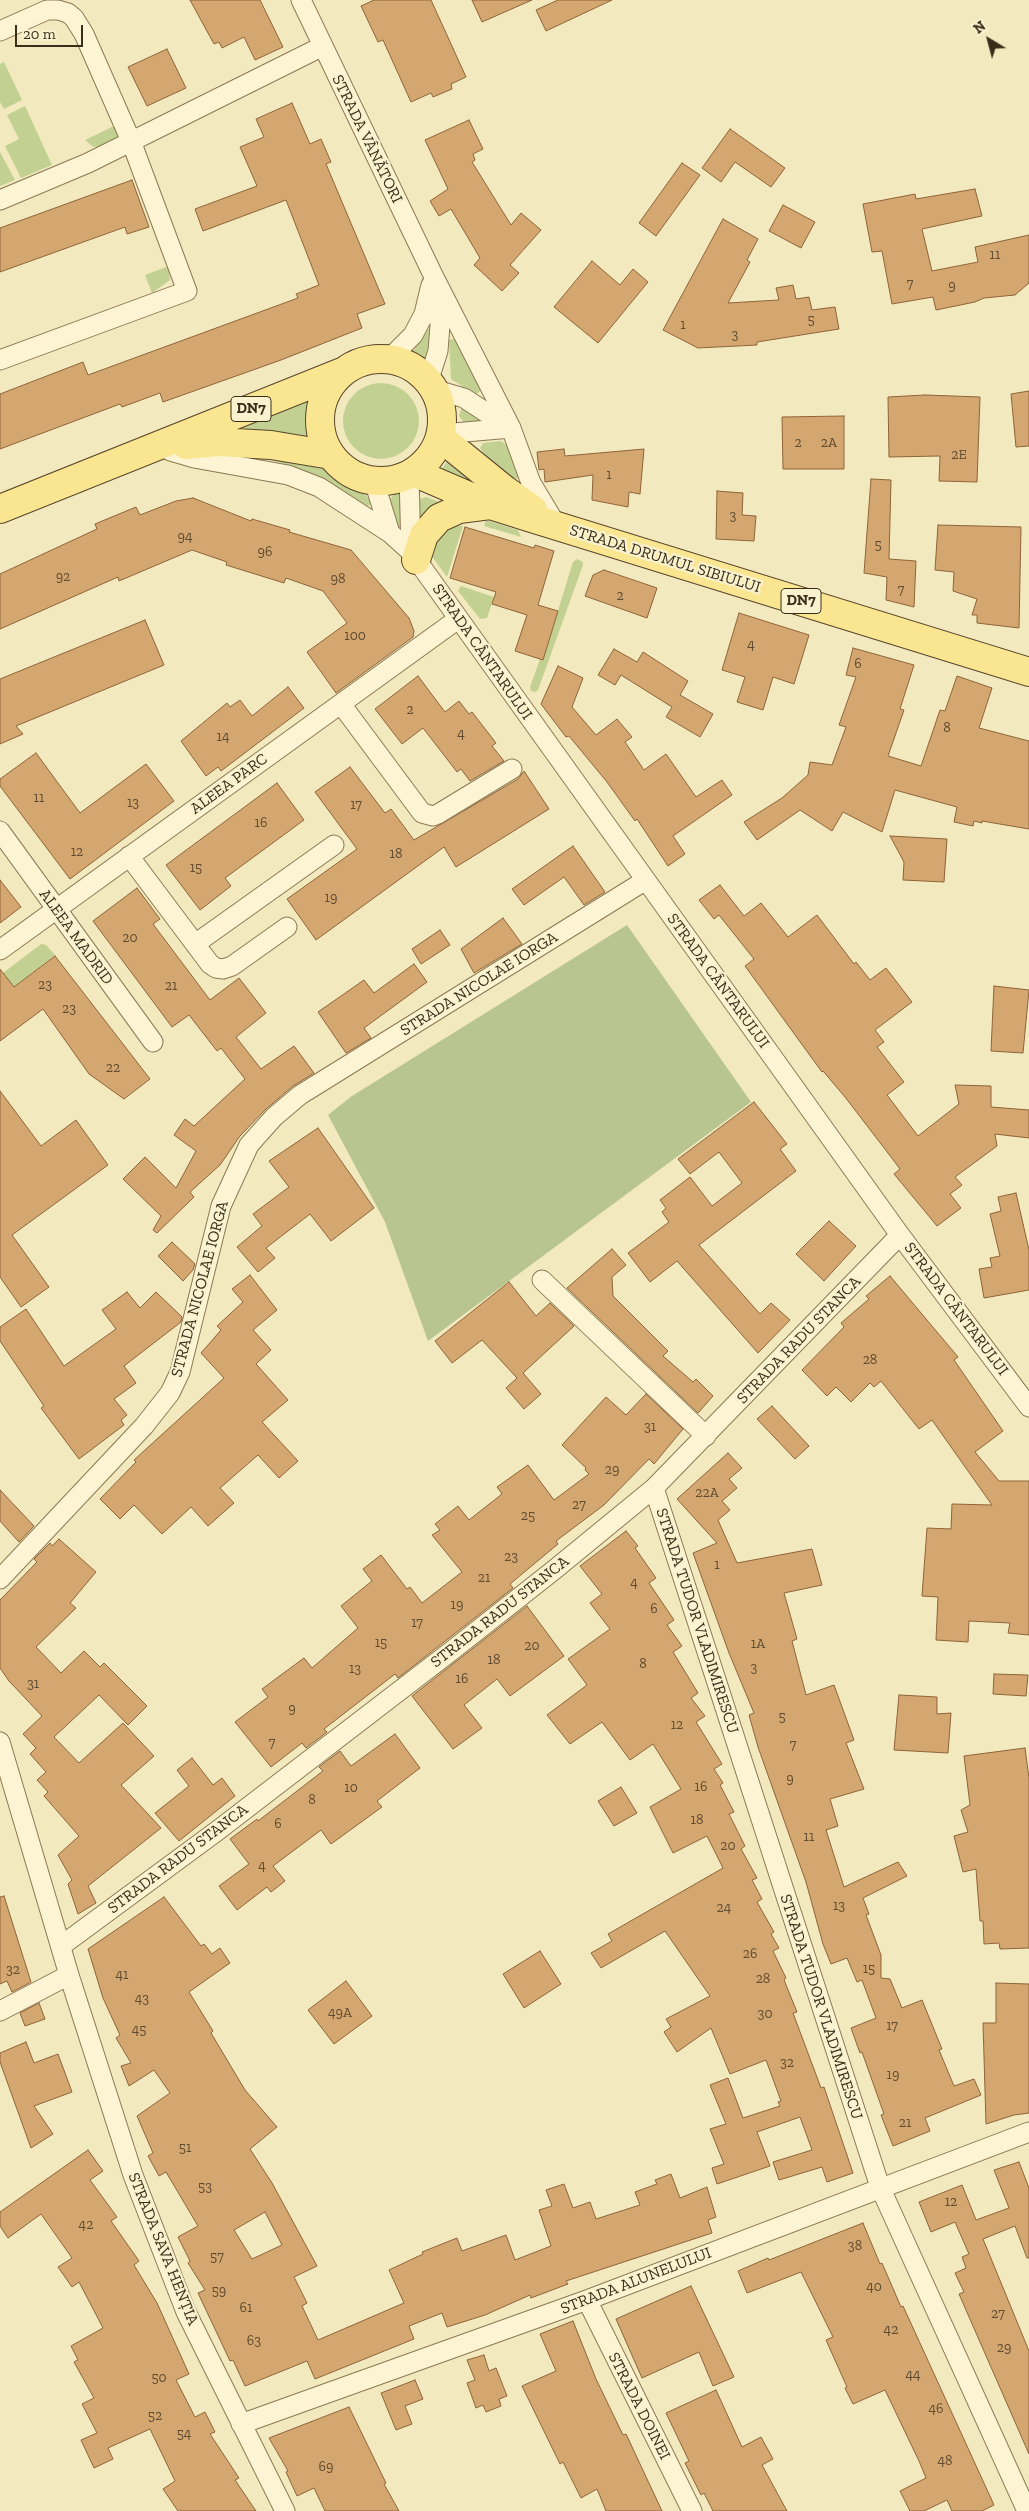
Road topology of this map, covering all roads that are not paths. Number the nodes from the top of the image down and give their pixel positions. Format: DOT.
graph roads {
  1 [pos="301,0"];
  2 [pos="0,31"];
  3 [pos="323,46"];
  4 [pos="131,141"];
  5 [pos="0,200"];
  6 [pos="434,277"];
  7 [pos="0,360"];
  8 [pos="388,360"];
  9 [pos="345,371"];
  10 [pos="431,386"];
  11 [pos="511,428"];
  12 [pos="441,436"];
  13 [pos="157,448"];
  14 [pos="331,455"];
  15 [pos="411,473"];
  16 [pos="374,481"];
  17 [pos="490,505"];
  18 [pos="0,509"];
  19 [pos="558,526"];
  20 [pos="390,533"];
  21 [pos="414,556"];
  22 [pos="458,619"];
  23 [pos="1029,672"];
  24 [pos="341,704"];
  25 [pos="512,769"];
  26 [pos="0,831"];
  27 [pos="334,845"];
  28 [pos="129,856"];
  29 [pos="646,880"];
  30 [pos="56,910"];
  31 [pos="287,927"];
  32 [pos="194,944"];
  33 [pos="0,950"];
  34 [pos="153,1042"];
  35 [pos="900,1235"];
  36 [pos="542,1280"];
  37 [pos="1029,1407"];
  38 [pos="706,1436"];
  39 [pos="654,1488"];
  40 [pos="0,1578"];
  41 [pos="0,1742"];
  42 [pos="61,1946"];
  43 [pos="69,1975"];
  44 [pos="0,2011"];
  45 [pos="1029,2132"];
  46 [pos="880,2187"];
  47 [pos="586,2300"];
  48 [pos="241,2424"];
  49 [pos="285,2511"];
  50 [pos="692,2511"];
  51 [pos="1027,2511"];
  1 -- 3 [label="street, STRADA VÂNĂTORI"];
  2 -- 4 [label="street"];
  3 -- 4 [label="street"];
  3 -- 6 [label="street, STRADA VÂNĂTORI"];
  4 -- 5 [label="street"];
  4 -- 7 [label="street"];
  6 -- 8 [label="street"];
  6 -- 10 [label="street, STRADA VÂNĂTORI"];
  6 -- 11 [label="street, STRADA VÂNĂTORI"];
  8 -- 9 [label="main road"];
  8 -- 10 [label="main road"];
  9 -- 13 [label="main road, DN7"];
  9 -- 14 [label="main road"];
  10 -- 11 [label="street"];
  10 -- 12 [label="main road"];
  11 -- 12 [label="street"];
  11 -- 19 [label="street, STRADA VÂNĂTORI"];
  12 -- 15 [label="main road"];
  12 -- 19 [label="main road, STRADA DRUMUL SIBIULUI"];
  13 -- 14 [label="main road, DN7"];
  13 -- 18 [label="main road, DN7"];
  13 -- 20 [label="street, STRADA CÂNTARULUI"];
  14 -- 16 [label="main road"];
  15 -- 16 [label="main road"];
  15 -- 17 [label="main road, STRADA DRUMUL SIBIULUI / DN7"];
  15 -- 21 [label="street"];
  16 -- 20 [label="street"];
  17 -- 19 [label="main road, STRADA DRUMUL SIBIULUI / DN7"];
  17 -- 21 [label="main road"];
  19 -- 23 [label="main road, STRADA DRUMUL SIBIULUI / DN7"];
  20 -- 21 [label="street, STRADA CÂNTARULUI"];
  21 -- 22 [label="street, STRADA CÂNTARULUI"];
  22 -- 24 [label="street, ALEEA PARC"];
  22 -- 29 [label="street, STRADA CÂNTARULUI"];
  24 -- 25 [label="street"];
  24 -- 28 [label="street, ALEEA PARC"];
  26 -- 30 [label="street, ALEEA MADRID"];
  27 -- 32 [label="street"];
  28 -- 30 [label="street, ALEEA PARC"];
  28 -- 32 [label="street"];
  29 -- 35 [label="street, STRADA CÂNTARULUI"];
  29 -- 40 [label="street, STRADA NICOLAE IORGA"];
  30 -- 33 [label="street, ALEEA PARC"];
  30 -- 34 [label="street, ALEEA MADRID"];
  31 -- 32 [label="street"];
  35 -- 37 [label="street, STRADA CÂNTARULUI"];
  35 -- 38 [label="street, STRADA RADU STANCA"];
  36 -- 38 [label="street"];
  38 -- 39 [label="street, STRADA RADU STANCA"];
  39 -- 42 [label="street, STRADA RADU STANCA"];
  39 -- 46 [label="street, STRADA TUDOR VLADIMIRESCU"];
  41 -- 42 [label="street, STRADA SAVA HENȚIA"];
  42 -- 43 [label="street, STRADA SAVA HENȚIA"];
  43 -- 44 [label="street"];
  43 -- 48 [label="street, STRADA SAVA HENȚIA"];
  45 -- 46 [label="street, STRADA ALUNELULUI"];
  46 -- 47 [label="street, STRADA ALUNELULUI"];
  46 -- 51 [label="street, STRADA TUDOR VLADIMIRESCU"];
  47 -- 48 [label="street, STRADA ALUNELULUI"];
  47 -- 50 [label="street, STRADA DOINEI"];
  48 -- 49 [label="street, STRADA SAVA HENȚIA"];
}
